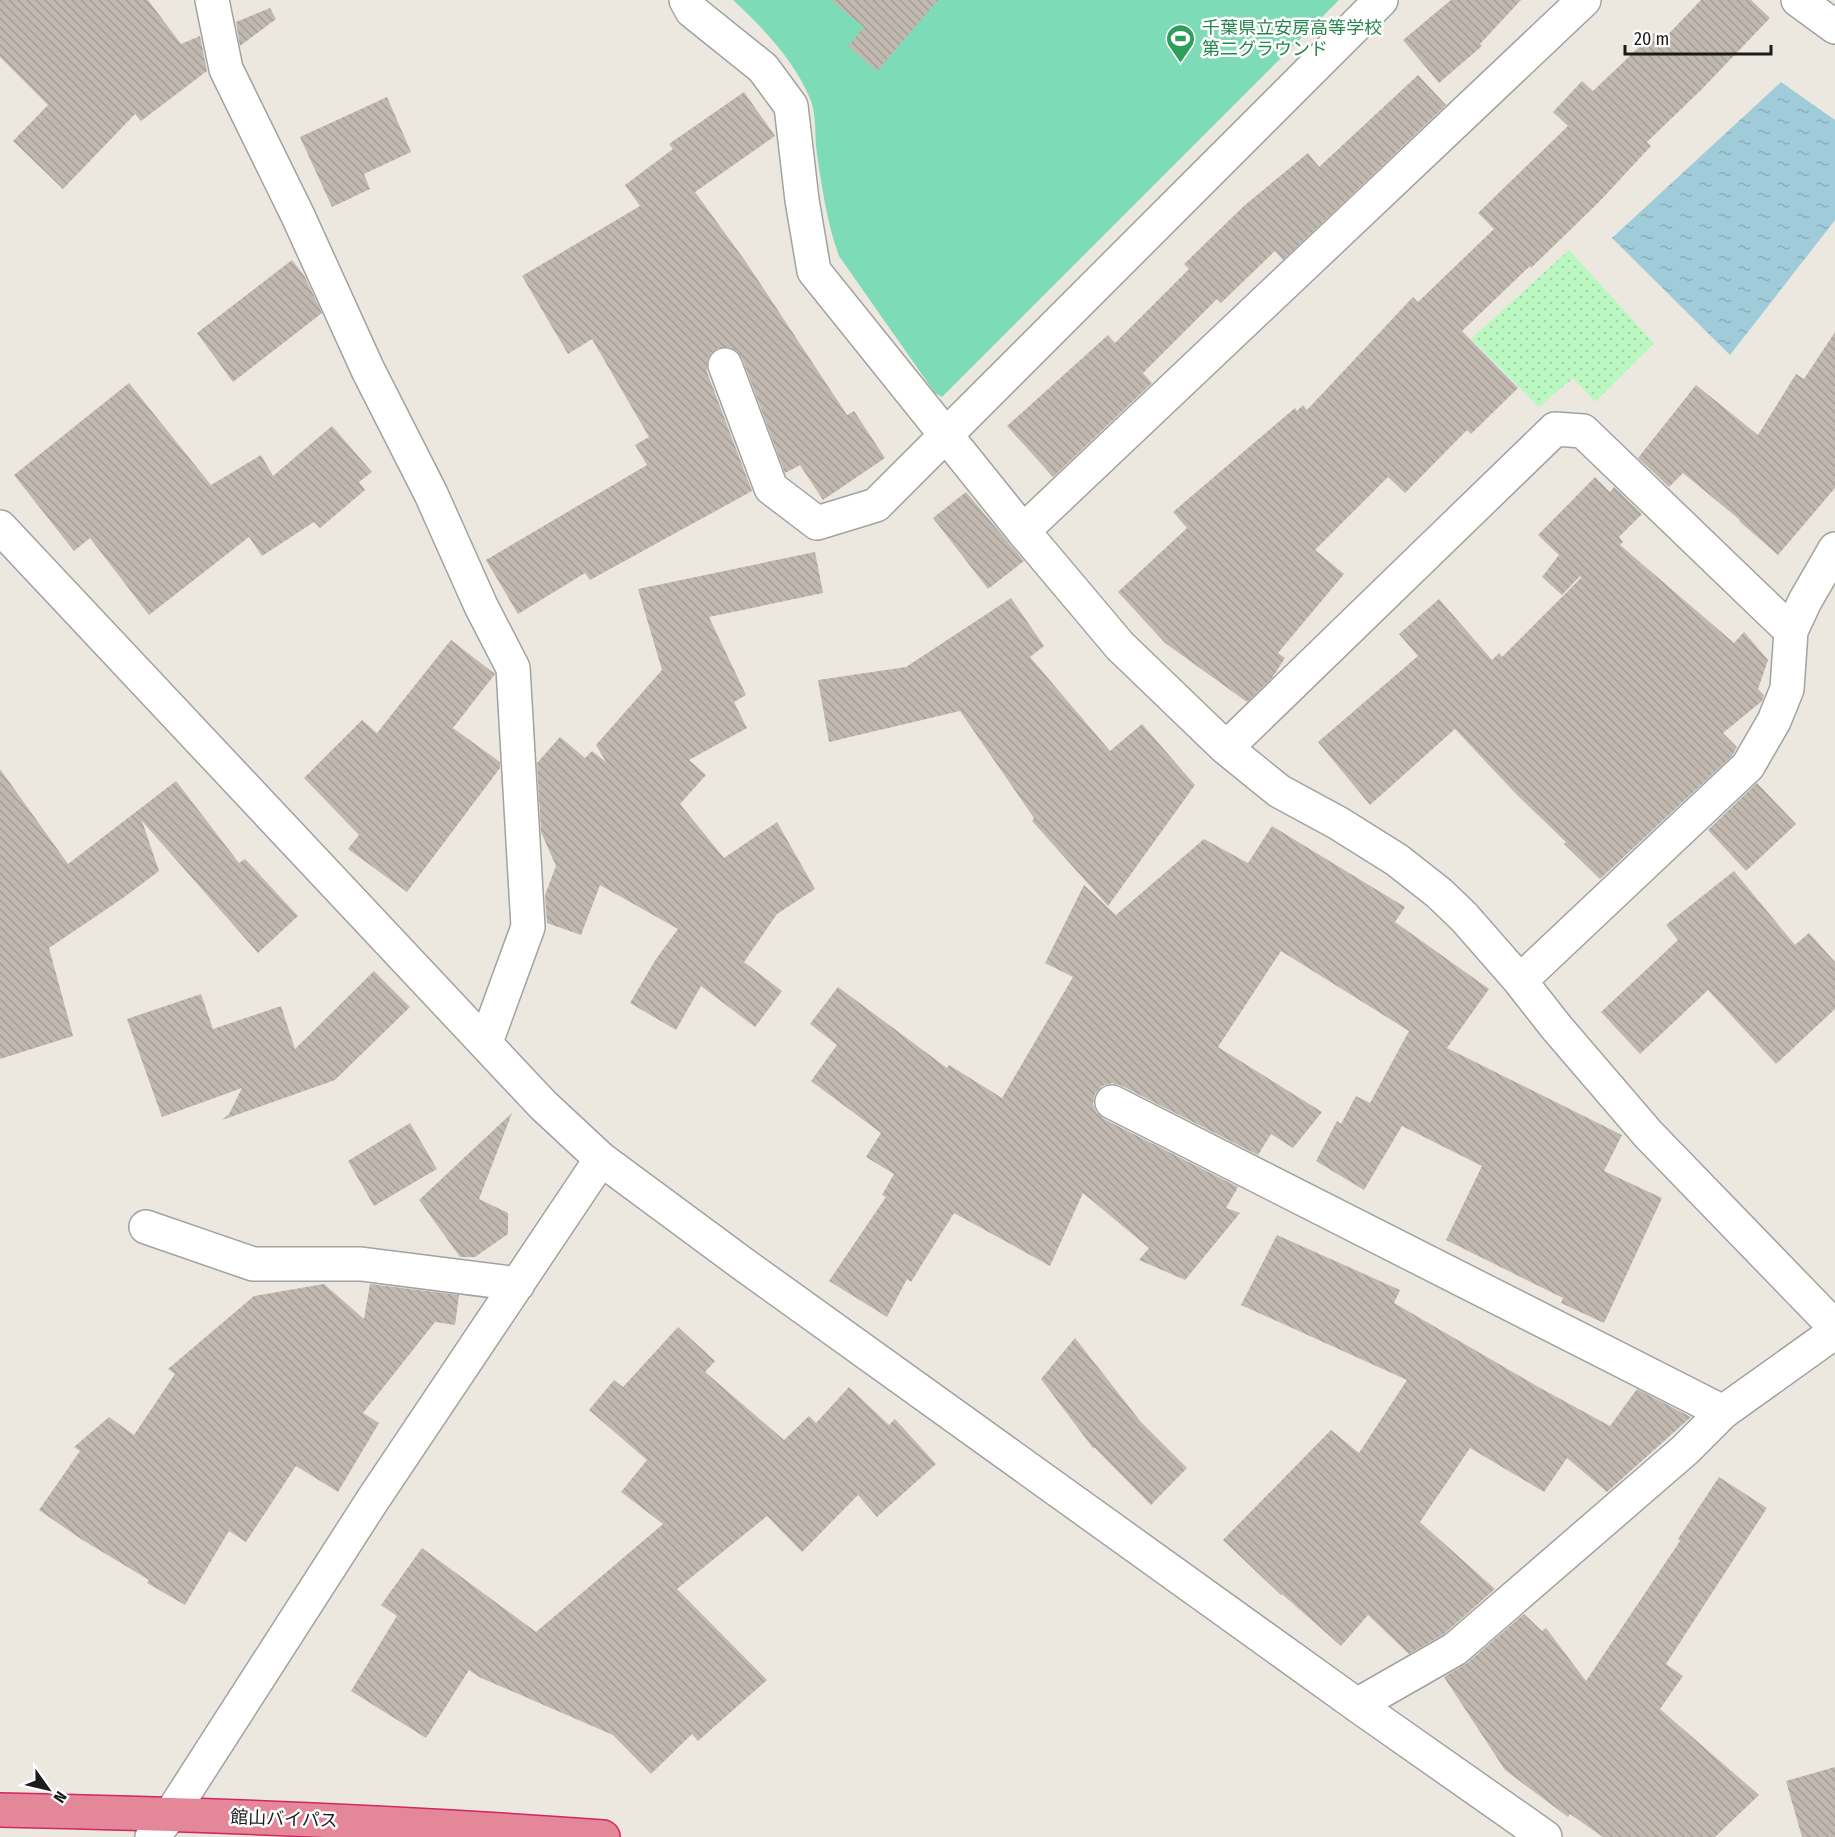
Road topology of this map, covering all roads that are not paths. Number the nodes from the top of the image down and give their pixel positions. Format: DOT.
graph roads {
  1 [pos="212,0"];
  2 [pos="1381,0"];
  3 [pos="1584,0"];
  4 [pos="1798,0"];
  5 [pos="689,6"];
  6 [pos="1835,27"];
  7 [pos="725,365"];
  8 [pos="946,436"];
  9 [pos="0,527"];
  10 [pos="1023,531"];
  11 [pos="1835,549"];
  12 [pos="1791,631"];
  13 [pos="1226,748"];
  14 [pos="1520,981"];
  15 [pos="486,1042"];
  16 [pos="1112,1102"];
  17 [pos="601,1159"];
  18 [pos="146,1227"];
  19 [pos="518,1284"];
  20 [pos="1835,1327"];
  21 [pos="1835,1332"];
  22 [pos="1723,1412"];
  23 [pos="1357,1705"];
  24 [pos="0,1810"];
  25 [pos="162,1826"];
  26 [pos="603,1837"];
  27 [pos="1545,1837"];
  1 -- 15 [label="street"];
  2 -- 8 [label="street"];
  3 -- 10 [label="street"];
  4 -- 6 [label="street"];
  5 -- 8 [label="street"];
  7 -- 8 [label="street"];
  8 -- 10 [label="street"];
  9 -- 15 [label="street"];
  10 -- 13 [label="street"];
  11 -- 12 [label="street"];
  12 -- 13 [label="street"];
  12 -- 14 [label="street"];
  13 -- 14 [label="street"];
  14 -- 20 [label="street"];
  15 -- 17 [label="street"];
  16 -- 22 [label="street"];
  17 -- 19 [label="street"];
  17 -- 23 [label="street"];
  18 -- 19 [label="street"];
  19 -- 25 [label="street"];
  21 -- 22 [label="street"];
  22 -- 23 [label="street"];
  23 -- 27 [label="street"];
  24 -- 25 [label="highway, 館山バイパス"];
  25 -- 26 [label="highway, 館山バイパス"];
}
